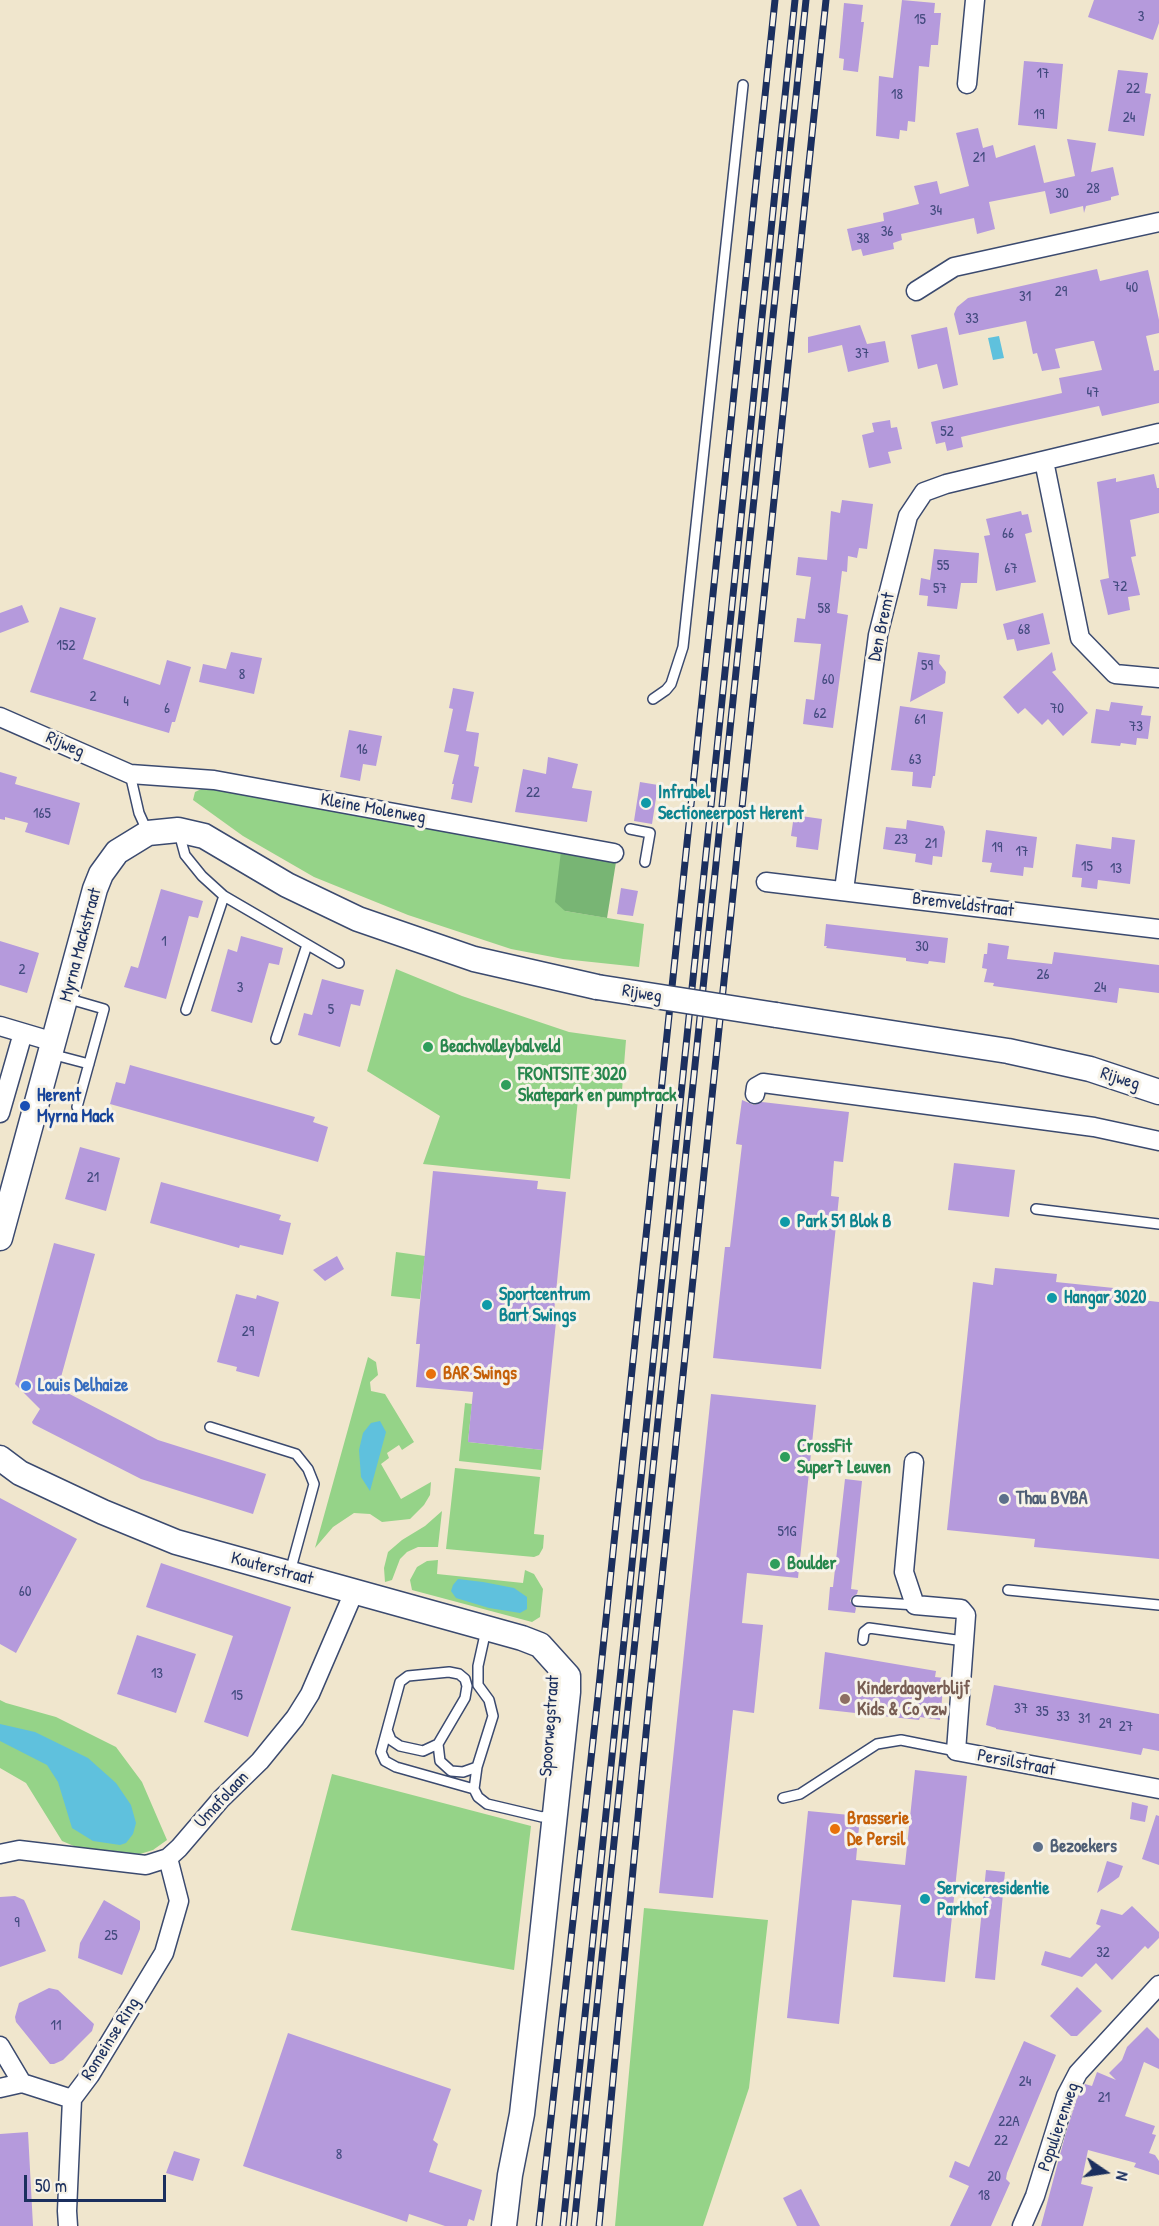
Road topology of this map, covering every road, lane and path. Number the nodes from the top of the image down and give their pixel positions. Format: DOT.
graph roads {
  1 [pos="975,0"];
  2 [pos="967,84"];
  3 [pos="743,85"];
  4 [pos="1159,222"];
  5 [pos="916,291"];
  6 [pos="1159,433"];
  7 [pos="1044,461"];
  8 [pos="1159,678"];
  9 [pos="653,699"];
  10 [pos="0,717"];
  11 [pos="130,774"];
  12 [pos="178,830"];
  13 [pos="630,830"];
  14 [pos="148,833"];
  15 [pos="615,853"];
  16 [pos="645,862"];
  17 [pos="766,882"];
  18 [pos="844,890"];
  19 [pos="224,896"];
  20 [pos="1159,929"];
  21 [pos="307,945"];
  22 [pos="339,963"];
  23 [pos="66,998"];
  24 [pos="186,1010"];
  25 [pos="0,1026"];
  26 [pos="23,1033"];
  27 [pos="276,1039"];
  28 [pos="52,1048"];
  29 [pos="89,1064"];
  30 [pos="1159,1092"];
  31 [pos="755,1094"];
  32 [pos="77,1107"];
  33 [pos="0,1113"];
  34 [pos="1159,1141"];
  35 [pos="1036,1209"];
  36 [pos="1159,1224"];
  37 [pos="0,1238"];
  38 [pos="210,1427"];
  39 [pos="0,1458"];
  40 [pos="914,1462"];
  41 [pos="290,1574"];
  42 [pos="1008,1590"];
  43 [pos="354,1592"];
  44 [pos="857,1601"];
  45 [pos="915,1605"];
  46 [pos="1159,1605"];
  47 [pos="486,1628"];
  48 [pos="863,1640"];
  49 [pos="964,1641"];
  50 [pos="552,1657"];
  51 [pos="387,1730"];
  52 [pos="438,1744"];
  53 [pos="956,1751"];
  54 [pos="477,1767"];
  55 [pos="474,1789"];
  56 [pos="1159,1789"];
  57 [pos="783,1798"];
  58 [pos="549,1815"];
  59 [pos="0,1854"];
  60 [pos="168,1858"];
  61 [pos="1159,1985"];
  62 [pos="0,2046"];
  63 [pos="22,2083"];
  64 [pos="0,2088"];
  65 [pos="72,2099"];
  66 [pos="68,2226"];
  67 [pos="492,2226"];
  68 [pos="504,2226"];
  69 [pos="1022,2226"];
  1 -- 2 [label="street"];
  3 -- 9 [label="lane"];
  4 -- 5 [label="street"];
  6 -- 7 [label="street, Den Bremt"];
  7 -- 8 [label="street"];
  7 -- 18 [label="street, Den Bremt"];
  10 -- 11 [label="street, Rijweg"];
  11 -- 14 [label="lane"];
  11 -- 15 [label="street, Kleine Molenweg"];
  12 -- 14 [label="street, Rijweg"];
  12 -- 19 [label="lane"];
  12 -- 30 [label="street, Rijweg, bridge"];
  13 -- 16 [label="lane"];
  14 -- 23 [label="street, Myrna Mackstraat"];
  17 -- 18 [label="street, Bremveldstraat"];
  18 -- 20 [label="street, Bremveldstraat"];
  19 -- 21 [label="lane"];
  19 -- 24 [label="lane"];
  21 -- 22 [label="lane"];
  21 -- 27 [label="lane"];
  23 -- 28 [label="street, Myrna Mackstraat"];
  23 -- 29 [label="lane"];
  25 -- 26 [label="street"];
  26 -- 28 [label="street"];
  26 -- 33 [label="street"];
  28 -- 29 [label="lane"];
  28 -- 37 [label="street, Myrna Mackstraat"];
  29 -- 32 [label="lane"];
  31 -- 34 [label="street"];
  35 -- 36 [label="lane"];
  38 -- 41 [label="lane"];
  39 -- 41 [label="street, Kouterstraat"];
  40 -- 45 [label="street"];
  41 -- 43 [label="street, Kouterstraat"];
  42 -- 46 [label="lane"];
  43 -- 47 [label="street, Kouterstraat"];
  43 -- 60 [label="street, Umafolaan"];
  44 -- 45 [label="lane"];
  45 -- 49 [label="street, Persilstraat"];
  47 -- 50 [label="street, Kouterstraat"];
  47 -- 54 [label="lane"];
  48 -- 49 [label="lane"];
  49 -- 53 [label="street, Persilstraat"];
  50 -- 58 [label="street, Spoorwegstraat"];
  51 -- 52 [label="lane"];
  51 -- 52 [label="lane"];
  51 -- 55 [label="lane"];
  52 -- 54 [label="lane"];
  53 -- 56 [label="street, Persilstraat"];
  53 -- 57 [label="lane"];
  54 -- 55 [label="lane"];
  55 -- 58 [label="lane"];
  58 -- 67 [label="street, Spoorwegstraat"];
  58 -- 68 [label="street, Spoorwegstraat"];
  59 -- 60 [label="street"];
  60 -- 65 [label="street, Romeinse Ring"];
  61 -- 69 [label="street, Populierenweg"];
  62 -- 63 [label="street"];
  63 -- 64 [label="street"];
  63 -- 65 [label="street"];
  65 -- 66 [label="street, Romeinse Ring"];
}
